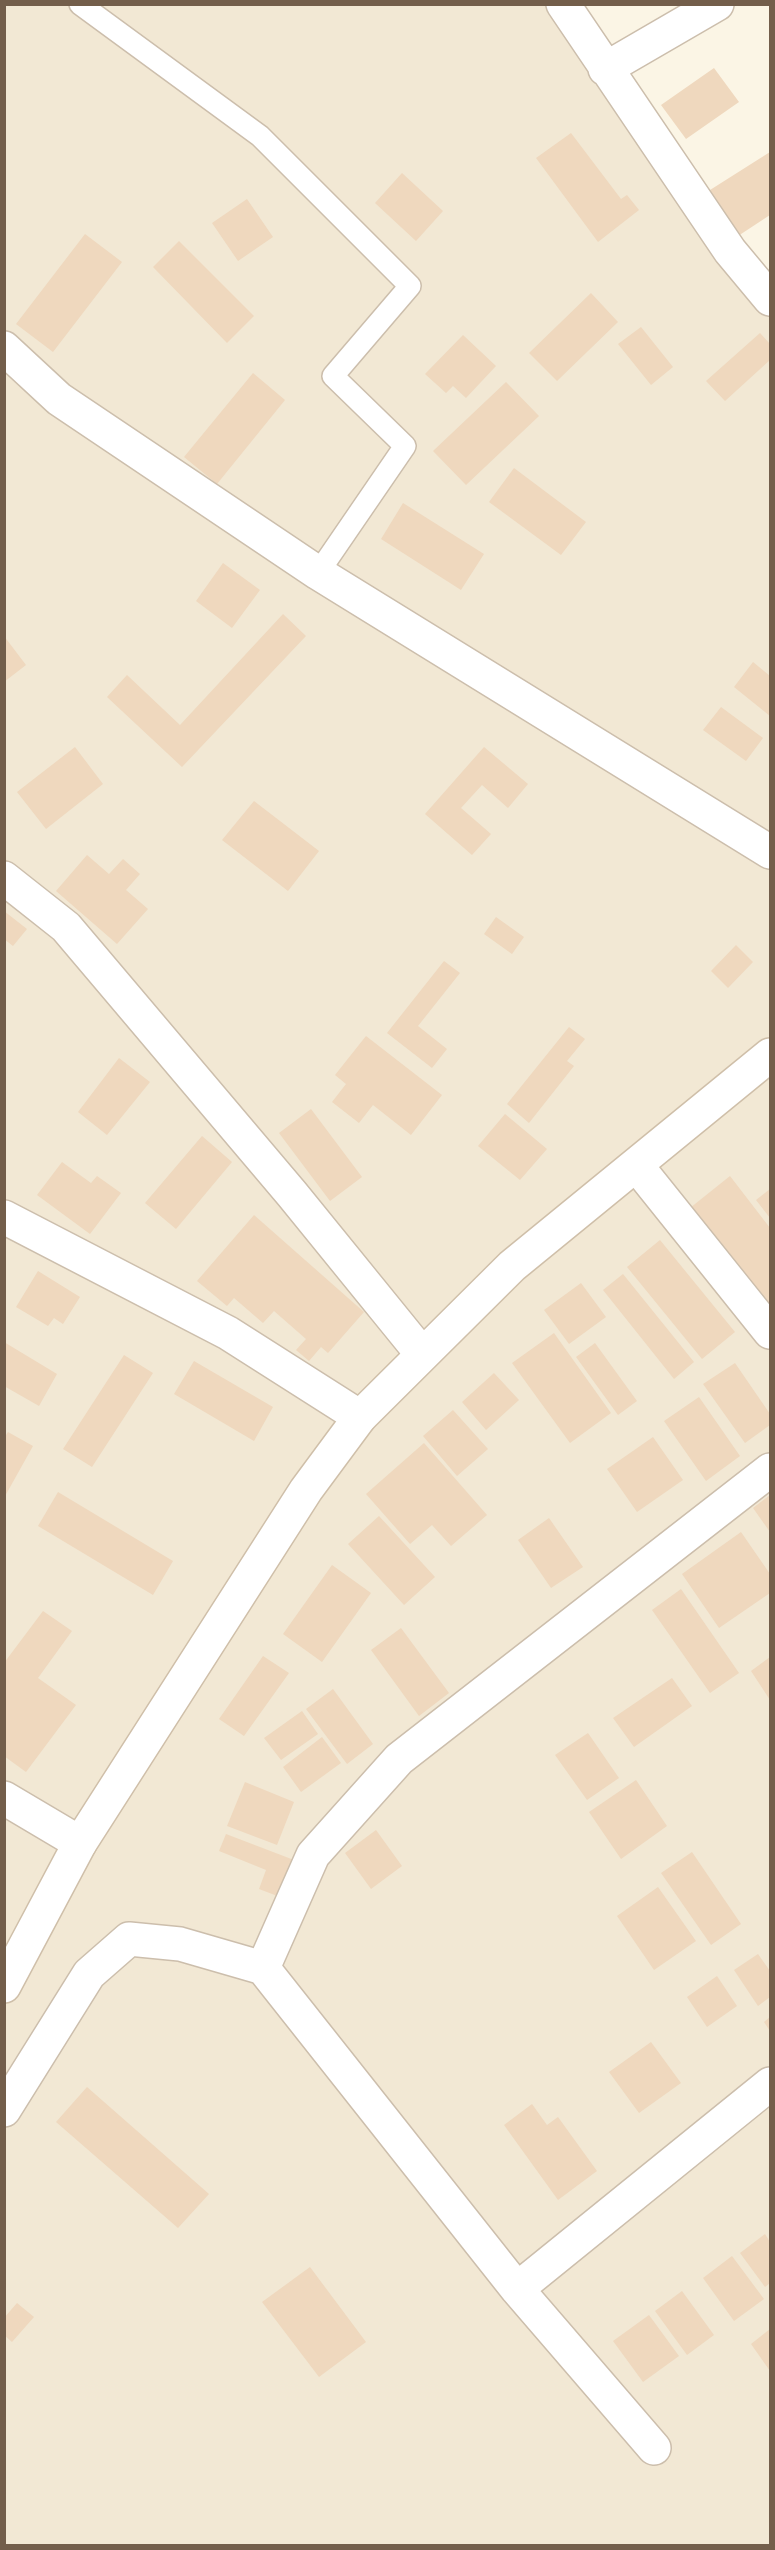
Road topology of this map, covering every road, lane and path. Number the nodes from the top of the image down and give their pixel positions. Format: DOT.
graph roads {
  1 [pos="80,4"];
  2 [pos="563,4"];
  3 [pos="717,4"];
  4 [pos="605,69"];
  5 [pos="771,299"];
  6 [pos="4,348"];
  7 [pos="318,573"];
  8 [pos="771,852"];
  9 [pos="4,878"];
  10 [pos="771,1055"];
  11 [pos="637,1166"];
  12 [pos="4,1217"];
  13 [pos="771,1332"];
  14 [pos="422,1354"];
  15 [pos="360,1417"];
  16 [pos="771,1470"];
  17 [pos="4,1798"];
  18 [pos="80,1844"];
  19 [pos="262,1968"];
  20 [pos="4,1986"];
  21 [pos="771,2084"];
  22 [pos="4,2110"];
  23 [pos="517,2289"];
  24 [pos="654,2448"];
  1 -- 7 [label="lane"];
  2 -- 4 [label="street"];
  3 -- 4 [label="street"];
  4 -- 5 [label="street"];
  6 -- 7 [label="street"];
  7 -- 8 [label="street"];
  9 -- 14 [label="street"];
  10 -- 11 [label="street"];
  11 -- 13 [label="street"];
  11 -- 14 [label="street"];
  12 -- 15 [label="street"];
  14 -- 15 [label="street"];
  15 -- 18 [label="street"];
  16 -- 19 [label="street"];
  17 -- 18 [label="street"];
  18 -- 20 [label="street"];
  19 -- 22 [label="street"];
  19 -- 23 [label="street"];
  21 -- 23 [label="street"];
  23 -- 24 [label="street"];
}
